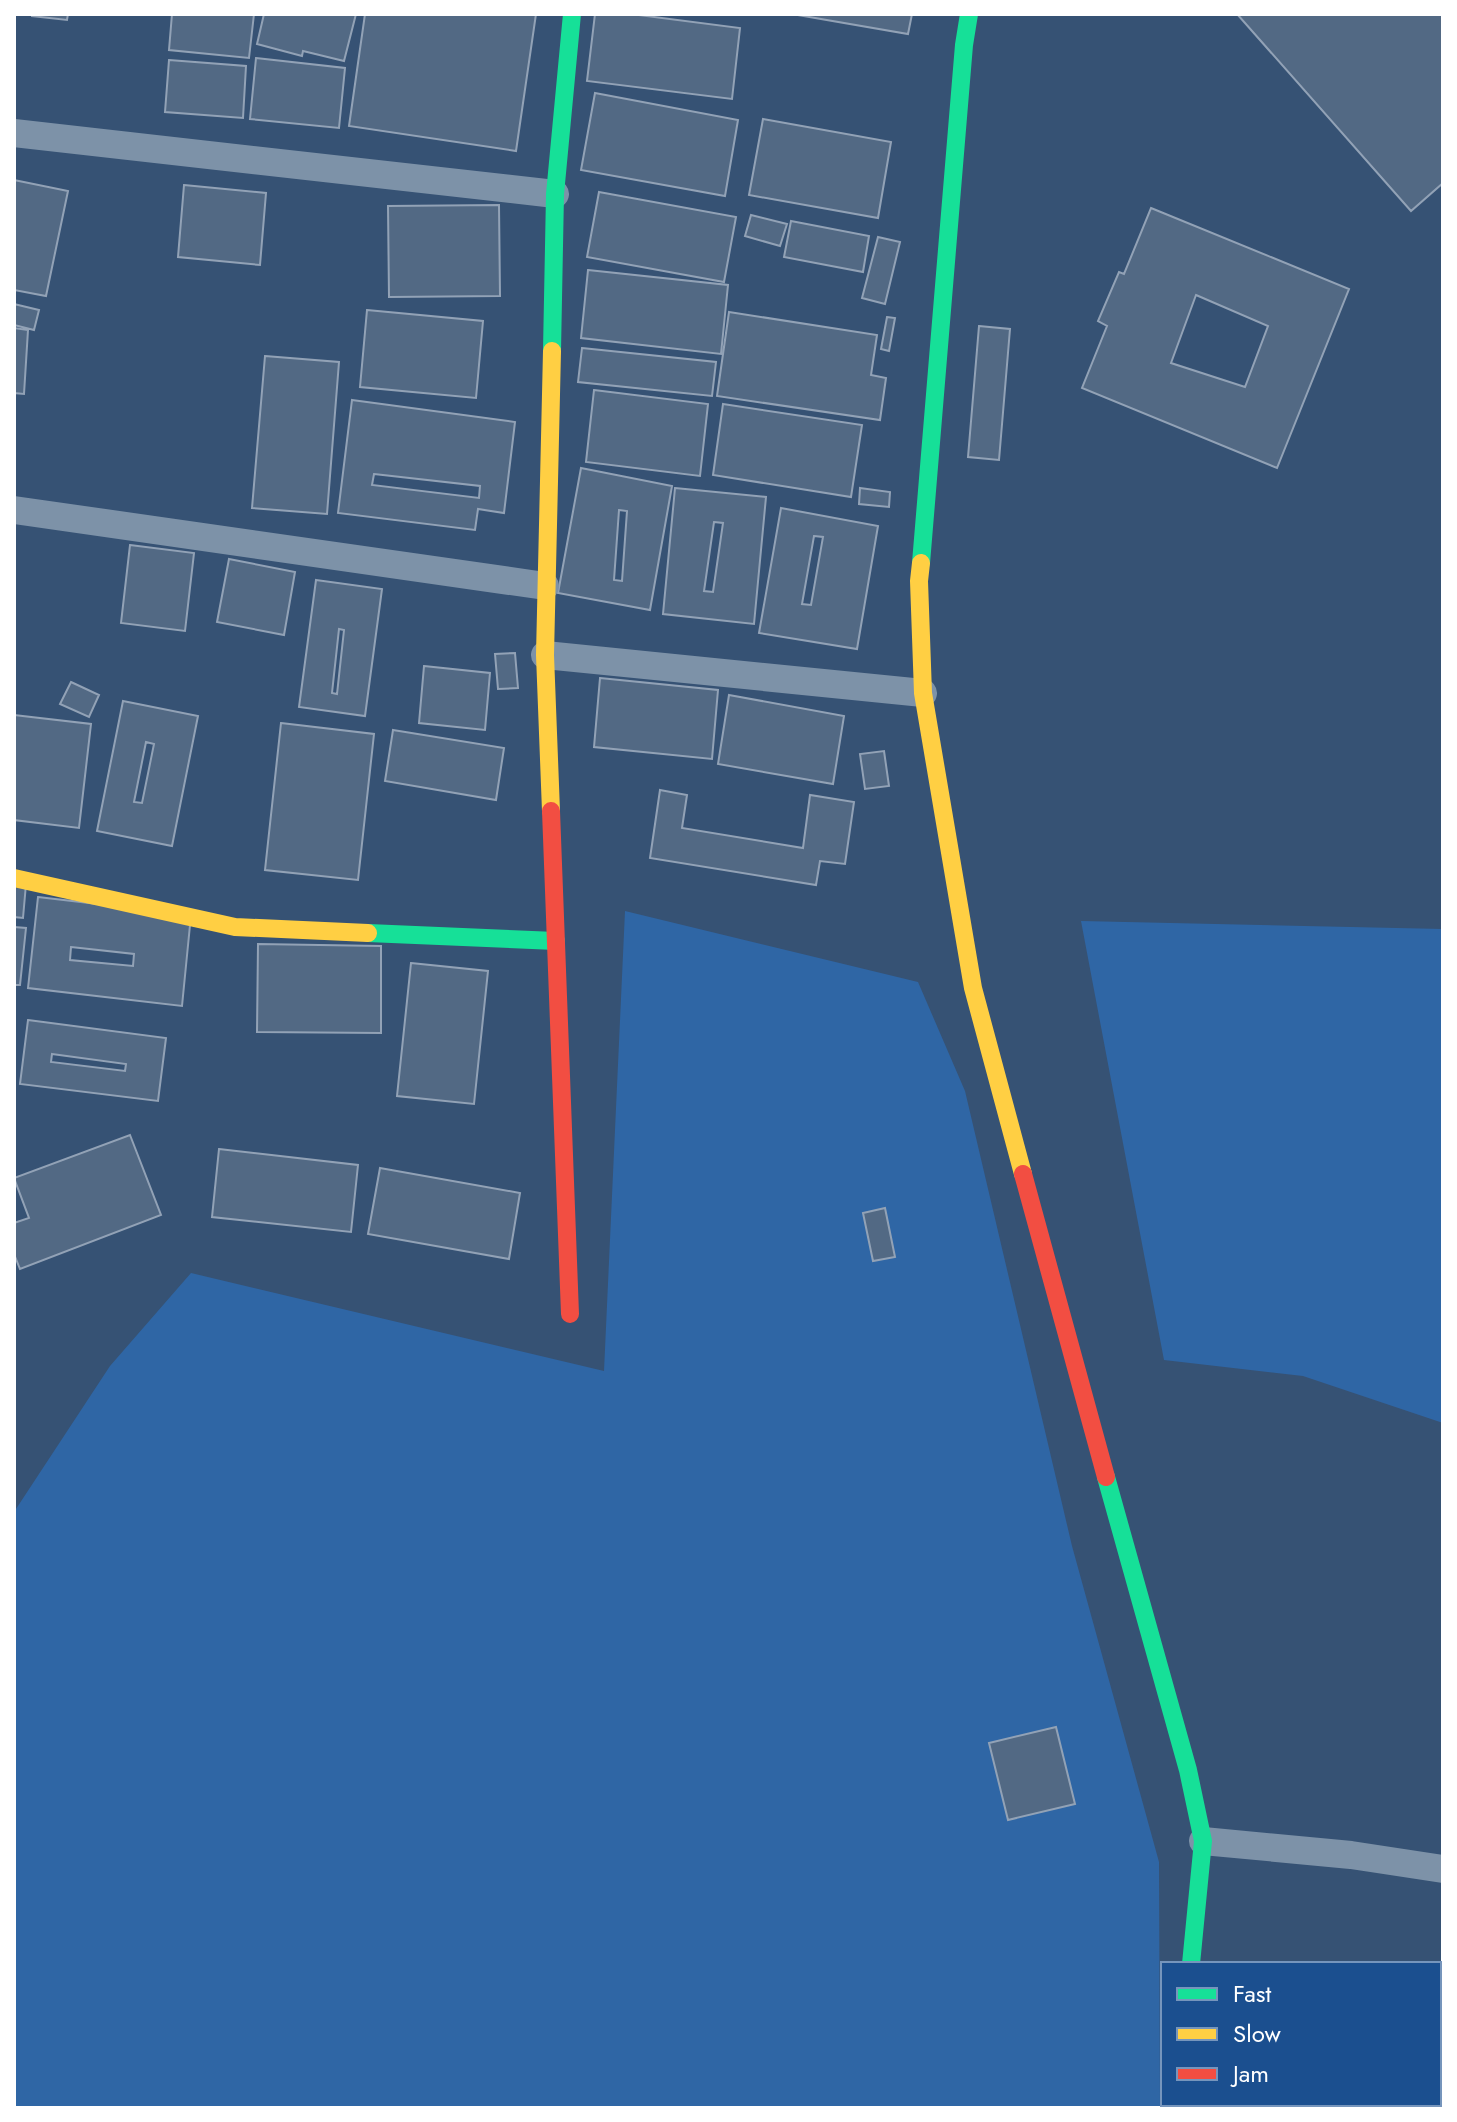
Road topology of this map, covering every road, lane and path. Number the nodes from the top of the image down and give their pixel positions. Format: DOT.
graph roads {
  1 [pos="572,14"];
  2 [pos="969,14"];
  3 [pos="14,133"];
  4 [pos="555,194"];
  5 [pos="14,510"];
  6 [pos="545,586"];
  7 [pos="545,655"];
  8 [pos="923,693"];
  9 [pos="14,878"];
  10 [pos="556,941"];
  11 [pos="570,1314"];
  12 [pos="1203,1841"];
  13 [pos="1443,1869"];
  14 [pos="1191,1962"];
  1 -- 4 [label="street"];
  2 -- 8 [label="street"];
  3 -- 4 [label="street"];
  4 -- 6 [label="street"];
  5 -- 6 [label="street"];
  6 -- 7 [label="street"];
  7 -- 8 [label="street"];
  7 -- 10 [label="street"];
  8 -- 12 [label="street"];
  9 -- 10 [label="street"];
  10 -- 11 [label="street"];
  12 -- 13 [label="street"];
  12 -- 14 [label="street"];
}
